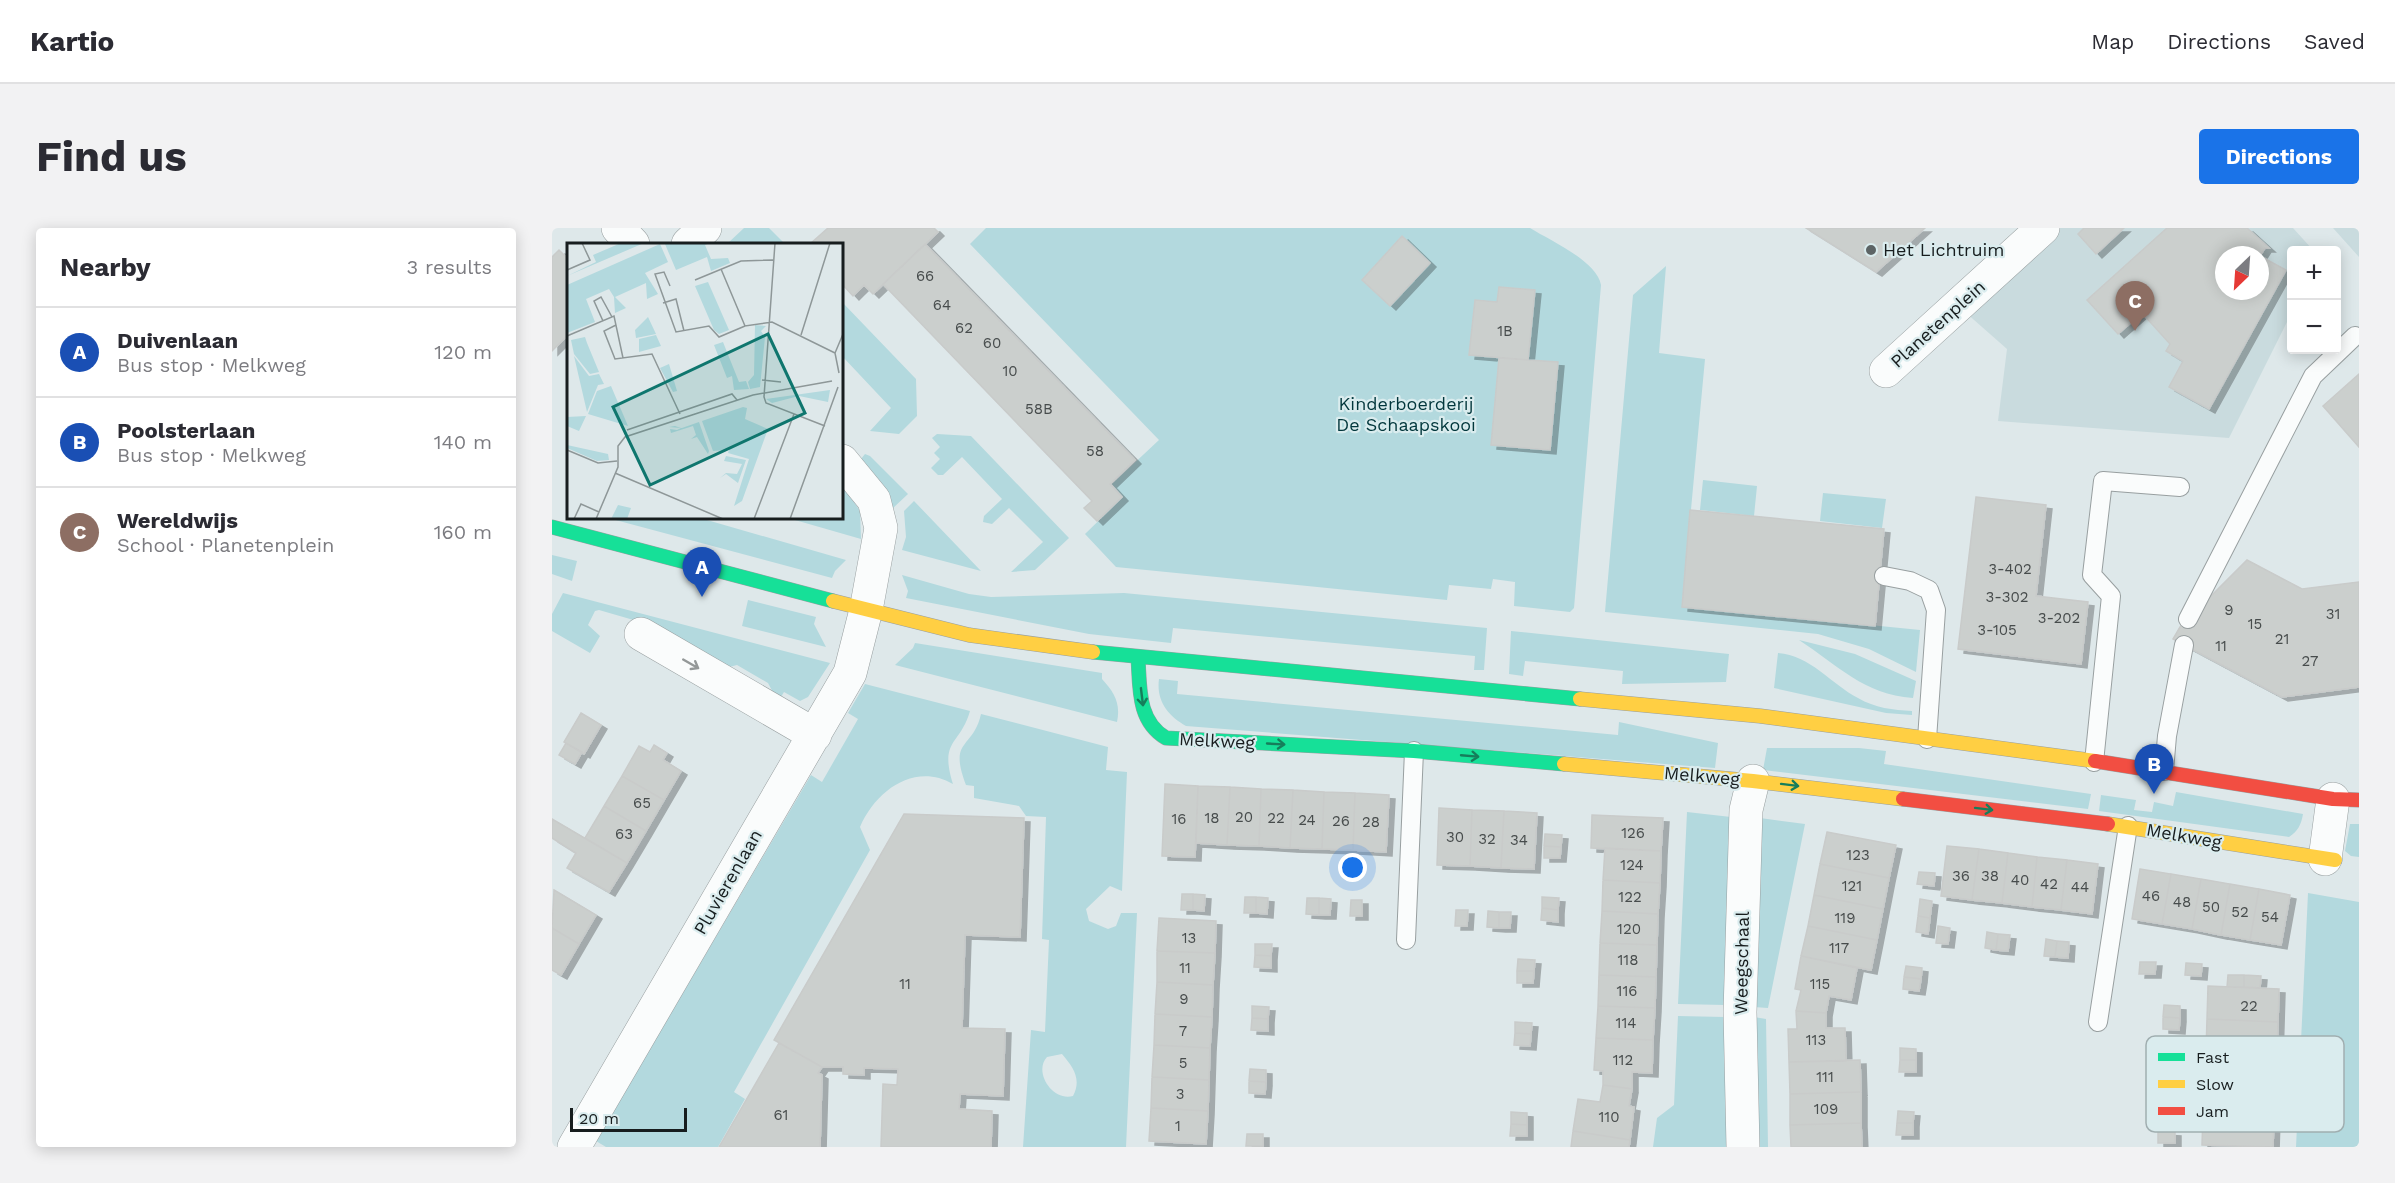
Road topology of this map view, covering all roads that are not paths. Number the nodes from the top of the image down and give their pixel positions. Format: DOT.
graph roads {
  1 [pos="618,228"];
  2 [pos="705,228"];
  3 [pos="2043,228"];
  4 [pos="632,243"];
  5 [pos="689,243"];
  6 [pos="2355,336"];
  7 [pos="1886,371"];
  8 [pos="843,462"];
  9 [pos="2180,487"];
  10 [pos="552,527"];
  11 [pos="1884,576"];
  12 [pos="866,610"];
  13 [pos="2188,619"];
  14 [pos="641,634"];
  15 [pos="2184,645"];
  16 [pos="1138,658"];
  17 [pos="815,735"];
  18 [pos="1927,739"];
  19 [pos="1414,751"];
  20 [pos="2094,762"];
  21 [pos="2164,771"];
  22 [pos="1753,781"];
  23 [pos="2346,800"];
  24 [pos="2128,826"];
  25 [pos="2330,860"];
  26 [pos="1406,940"];
  27 [pos="2098,1022"];
  28 [pos="574,1147"];
  29 [pos="1743,1147"];
  1 -- 4 [label="street"];
  2 -- 5 [label="street"];
  3 -- 7 [label="street, Planetenplein"];
  6 -- 13 [label="lane"];
  8 -- 12 [label="street, Pluvierenlaan"];
  9 -- 20 [label="lane"];
  10 -- 12 [label="street, Melkweg"];
  11 -- 18 [label="lane"];
  12 -- 16 [label="street, Melkweg"];
  12 -- 17 [label="street, Pluvierenlaan"];
  14 -- 17 [label="street, one-way"];
  15 -- 21 [label="lane"];
  16 -- 18 [label="street, Melkweg"];
  16 -- 19 [label="street, Melkweg, one-way"];
  17 -- 28 [label="street, Pluvierenlaan"];
  18 -- 20 [label="street, Melkweg"];
  19 -- 22 [label="street, Melkweg, one-way"];
  19 -- 26 [label="lane"];
  20 -- 21 [label="street, Melkweg"];
  21 -- 23 [label="street, Melkweg"];
  22 -- 24 [label="street, Melkweg, one-way"];
  22 -- 29 [label="street, Weegschaal"];
  23 -- 25 [label="street, Melkweg"];
  24 -- 25 [label="street, Melkweg"];
  24 -- 27 [label="lane"];
}
